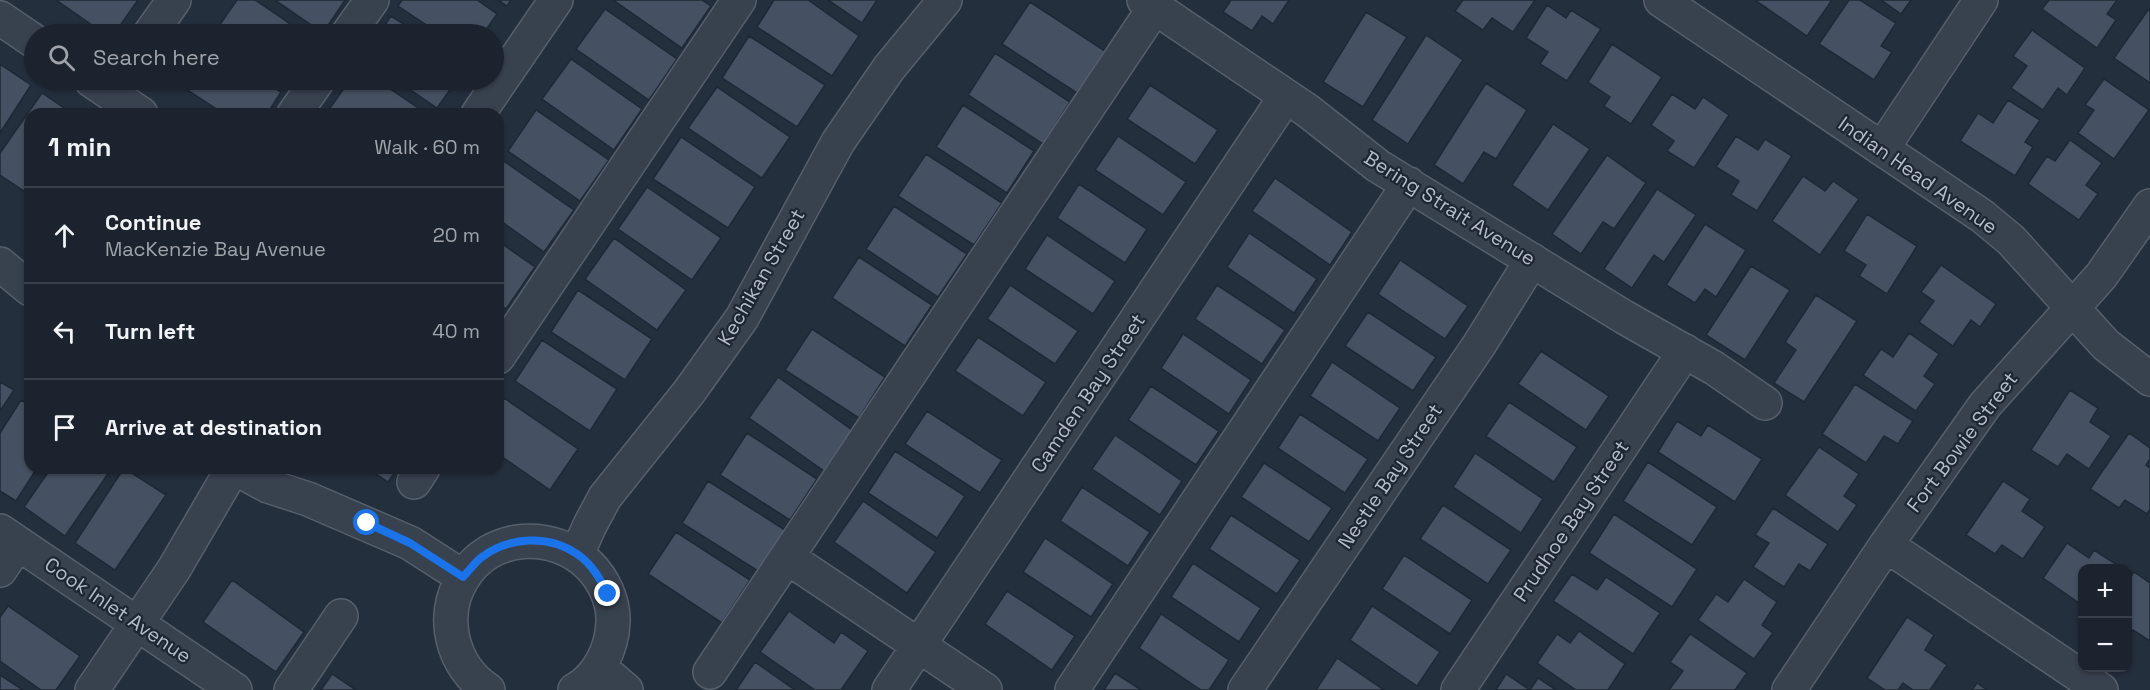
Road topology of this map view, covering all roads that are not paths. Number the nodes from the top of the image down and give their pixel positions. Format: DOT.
graph roads {
  1 [pos="174,0"];
  2 [pos="372,0"];
  3 [pos="556,0"];
  4 [pos="739,0"];
  5 [pos="945,0"];
  6 [pos="1981,0"];
  7 [pos="1672,3"];
  8 [pos="1150,4"];
  9 [pos="0,18"];
  10 [pos="157,24"];
  11 [pos="355,24"];
  12 [pos="24,34"];
  13 [pos="504,76"];
  14 [pos="114,90"];
  15 [pos="311,90"];
  16 [pos="494,90"];
  17 [pos="1286,96"];
  18 [pos="134,108"];
  19 [pos="298,108"];
  20 [pos="482,108"];
  21 [pos="1882,149"];
  22 [pos="1409,184"];
  23 [pos="2150,206"];
  24 [pos="1532,260"];
  25 [pos="0,264"];
  26 [pos="24,284"];
  27 [pos="2072,309"];
  28 [pos="504,348"];
  29 [pos="1685,351"];
  30 [pos="2150,379"];
  31 [pos="1766,403"];
  32 [pos="230,474"];
  33 [pos="245,474"];
  34 [pos="9,537"];
  35 [pos="1886,545"];
  36 [pos="577,554"];
  37 [pos="787,557"];
  38 [pos="0,570"];
  39 [pos="463,577"];
  40 [pos="341,616"];
  41 [pos="137,623"];
  42 [pos="919,646"];
  43 [pos="599,667"];
  44 [pos="710,672"];
  45 [pos="92,690"];
  46 [pos="235,690"];
  47 [pos="291,690"];
  48 [pos="487,690"];
  49 [pos="575,690"];
  50 [pos="626,690"];
  51 [pos="889,690"];
  52 [pos="985,690"];
  53 [pos="1072,690"];
  54 [pos="1245,690"];
  55 [pos="1458,690"];
  56 [pos="1789,690"];
  57 [pos="2101,690"];
  1 -- 10 [label="street"];
  2 -- 11 [label="street"];
  3 -- 13 [label="street"];
  4 -- 28 [label="street"];
  5 -- 36 [label="street, Kechikan Street"];
  6 -- 21 [label="street"];
  7 -- 21 [label="street, Indian Head Avenue"];
  8 -- 17 [label="street, Bering Strait Avenue"];
  8 -- 37 [label="street"];
  9 -- 12 [label="street"];
  14 -- 18 [label="street"];
  15 -- 19 [label="street"];
  16 -- 20 [label="street"];
  17 -- 22 [label="street, Bering Strait Avenue"];
  17 -- 42 [label="street, Camden Bay Street"];
  21 -- 27 [label="street, Indian Head Avenue"];
  22 -- 24 [label="street, Bering Strait Avenue"];
  22 -- 53 [label="street"];
  23 -- 27 [label="street, Fort Bowie Street"];
  24 -- 29 [label="street, Bering Strait Avenue"];
  24 -- 54 [label="street, Nestle Bay Street"];
  25 -- 26 [label="street"];
  27 -- 30 [label="street, Indian Head Avenue"];
  27 -- 35 [label="street, Fort Bowie Street"];
  29 -- 31 [label="street, Bering Strait Avenue"];
  29 -- 55 [label="street, Prudhoe Bay Street"];
  32 -- 41 [label="street"];
  33 -- 39 [label="street"];
  34 -- 38 [label="street"];
  34 -- 41 [label="street, Cook Inlet Avenue"];
  35 -- 56 [label="street, Fort Bowie Street"];
  35 -- 57 [label="street"];
  36 -- 39 [label="street"];
  36 -- 43 [label="street"];
  37 -- 42 [label="street"];
  37 -- 44 [label="street"];
  39 -- 48 [label="street"];
  40 -- 47 [label="street"];
  41 -- 45 [label="street"];
  41 -- 46 [label="street, Cook Inlet Avenue"];
  42 -- 51 [label="street, Camden Bay Street"];
  42 -- 52 [label="street"];
  43 -- 49 [label="street"];
  43 -- 50 [label="street"];
}
